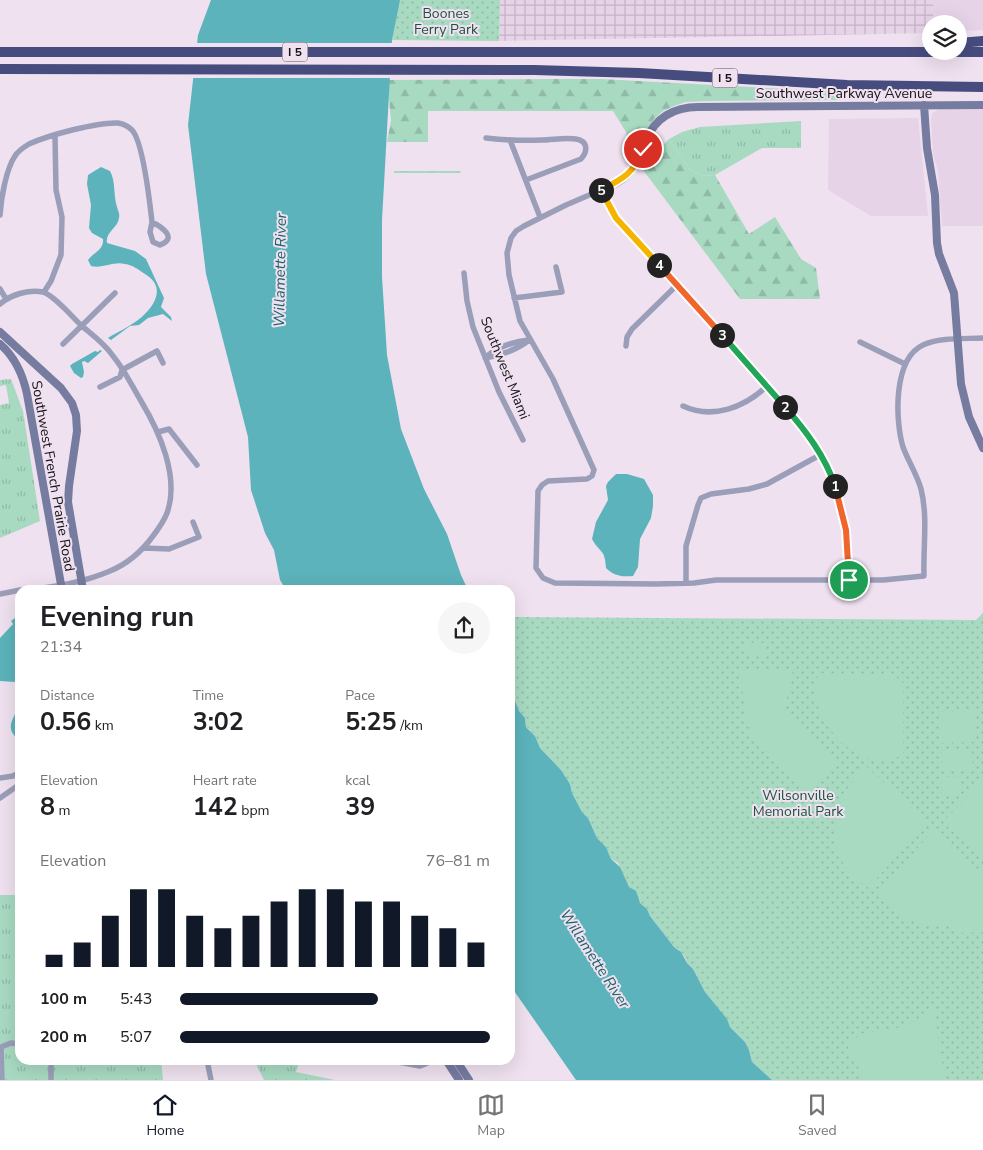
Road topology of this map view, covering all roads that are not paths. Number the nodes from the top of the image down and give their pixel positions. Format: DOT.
graph roads {
  1 [pos="983,41"];
  2 [pos="967,42"];
  3 [pos="922,47"];
  4 [pos="0,52"];
  5 [pos="875,52"];
  6 [pos="983,52"];
  7 [pos="0,69"];
  8 [pos="983,87"];
  9 [pos="924,105"];
  10 [pos="983,105"];
  11 [pos="55,136"];
  12 [pos="486,138"];
  13 [pos="510,140"];
  14 [pos="526,180"];
  15 [pos="601,190"];
  16 [pos="0,215"];
  17 [pos="540,217"];
  18 [pos="152,222"];
  19 [pos="556,267"];
  20 [pos="464,273"];
  21 [pos="677,285"];
  22 [pos="0,289"];
  23 [pos="44,292"];
  24 [pos="114,293"];
  25 [pos="514,298"];
  26 [pos="6,299"];
  27 [pos="0,304"];
  28 [pos="82,326"];
  29 [pos="0,332"];
  30 [pos="983,338"];
  31 [pos="529,340"];
  32 [pos="958,340"];
  33 [pos="860,342"];
  34 [pos="0,344"];
  35 [pos="63,344"];
  36 [pos="626,346"];
  37 [pos="485,358"];
  38 [pos="163,363"];
  39 [pos="904,364"];
  40 [pos="122,370"];
  41 [pos="767,386"];
  42 [pos="100,387"];
  43 [pos="683,406"];
  44 [pos="158,432"];
  45 [pos="523,440"];
  46 [pos="983,448"];
  47 [pos="820,455"];
  48 [pos="197,464"];
  49 [pos="193,522"];
  50 [pos="144,548"];
  51 [pos="849,580"];
  52 [pos="80,581"];
  53 [pos="686,583"];
  54 [pos="62,585"];
  55 [pos="68,585"];
  56 [pos="81,585"];
  57 [pos="15,591"];
  58 [pos="0,594"];
  59 [pos="15,775"];
  60 [pos="0,778"];
  61 [pos="15,788"];
  62 [pos="0,798"];
  63 [pos="15,1043"];
  64 [pos="51,1065"];
  65 [pos="208,1065"];
  66 [pos="449,1065"];
  67 [pos="459,1065"];
  68 [pos="2,1080"];
  69 [pos="51,1080"];
  70 [pos="211,1080"];
  71 [pos="458,1080"];
  72 [pos="468,1080"];
  1 -- 2 [label="highway"];
  3 -- 5 [label="highway, I 5"];
  4 -- 5 [label="highway, I 5"];
  5 -- 6 [label="highway, I 5"];
  7 -- 8 [label="highway, I 5"];
  9 -- 10 [label="street, Southwest Parkway Avenue"];
  9 -- 15 [label="street, Southwest Parkway Avenue"];
  9 -- 32 [label="street"];
  11 -- 16 [label="street"];
  11 -- 18 [label="street"];
  11 -- 23 [label="street"];
  12 -- 13 [label="street"];
  13 -- 14 [label="street"];
  13 -- 14 [label="street"];
  14 -- 17 [label="street"];
  15 -- 17 [label="street, Southwest Parkway Avenue"];
  15 -- 21 [label="street"];
  17 -- 25 [label="street, Southwest Parkway Avenue"];
  19 -- 25 [label="street"];
  20 -- 37 [label="street, Southwest Miami"];
  21 -- 36 [label="street"];
  21 -- 41 [label="street"];
  22 -- 26 [label="street"];
  23 -- 26 [label="street"];
  23 -- 28 [label="street"];
  24 -- 28 [label="street"];
  25 -- 31 [label="street"];
  26 -- 27 [label="street"];
  28 -- 35 [label="street"];
  28 -- 40 [label="street"];
  29 -- 52 [label="street, Southwest French Prairie Road"];
  30 -- 32 [label="street"];
  31 -- 37 [label="street"];
  31 -- 53 [label="street"];
  32 -- 39 [label="street"];
  32 -- 46 [label="street"];
  33 -- 39 [label="street"];
  34 -- 54 [label="street, Southwest French Prairie Road"];
  37 -- 45 [label="street, Southwest Miami"];
  38 -- 40 [label="street"];
  39 -- 51 [label="street"];
  40 -- 42 [label="street"];
  40 -- 44 [label="street"];
  41 -- 43 [label="street"];
  41 -- 47 [label="street"];
  44 -- 48 [label="street"];
  44 -- 50 [label="street"];
  47 -- 51 [label="street"];
  47 -- 53 [label="street"];
  49 -- 50 [label="street"];
  50 -- 52 [label="street"];
  51 -- 53 [label="street"];
  52 -- 55 [label="street"];
  52 -- 56 [label="street, Southwest French Prairie Road"];
  57 -- 58 [label="street"];
  59 -- 60 [label="street"];
  61 -- 62 [label="street"];
  63 -- 68 [label="street"];
  64 -- 69 [label="street"];
  65 -- 70 [label="street"];
  66 -- 71 [label="street"];
  67 -- 72 [label="street"];
}
